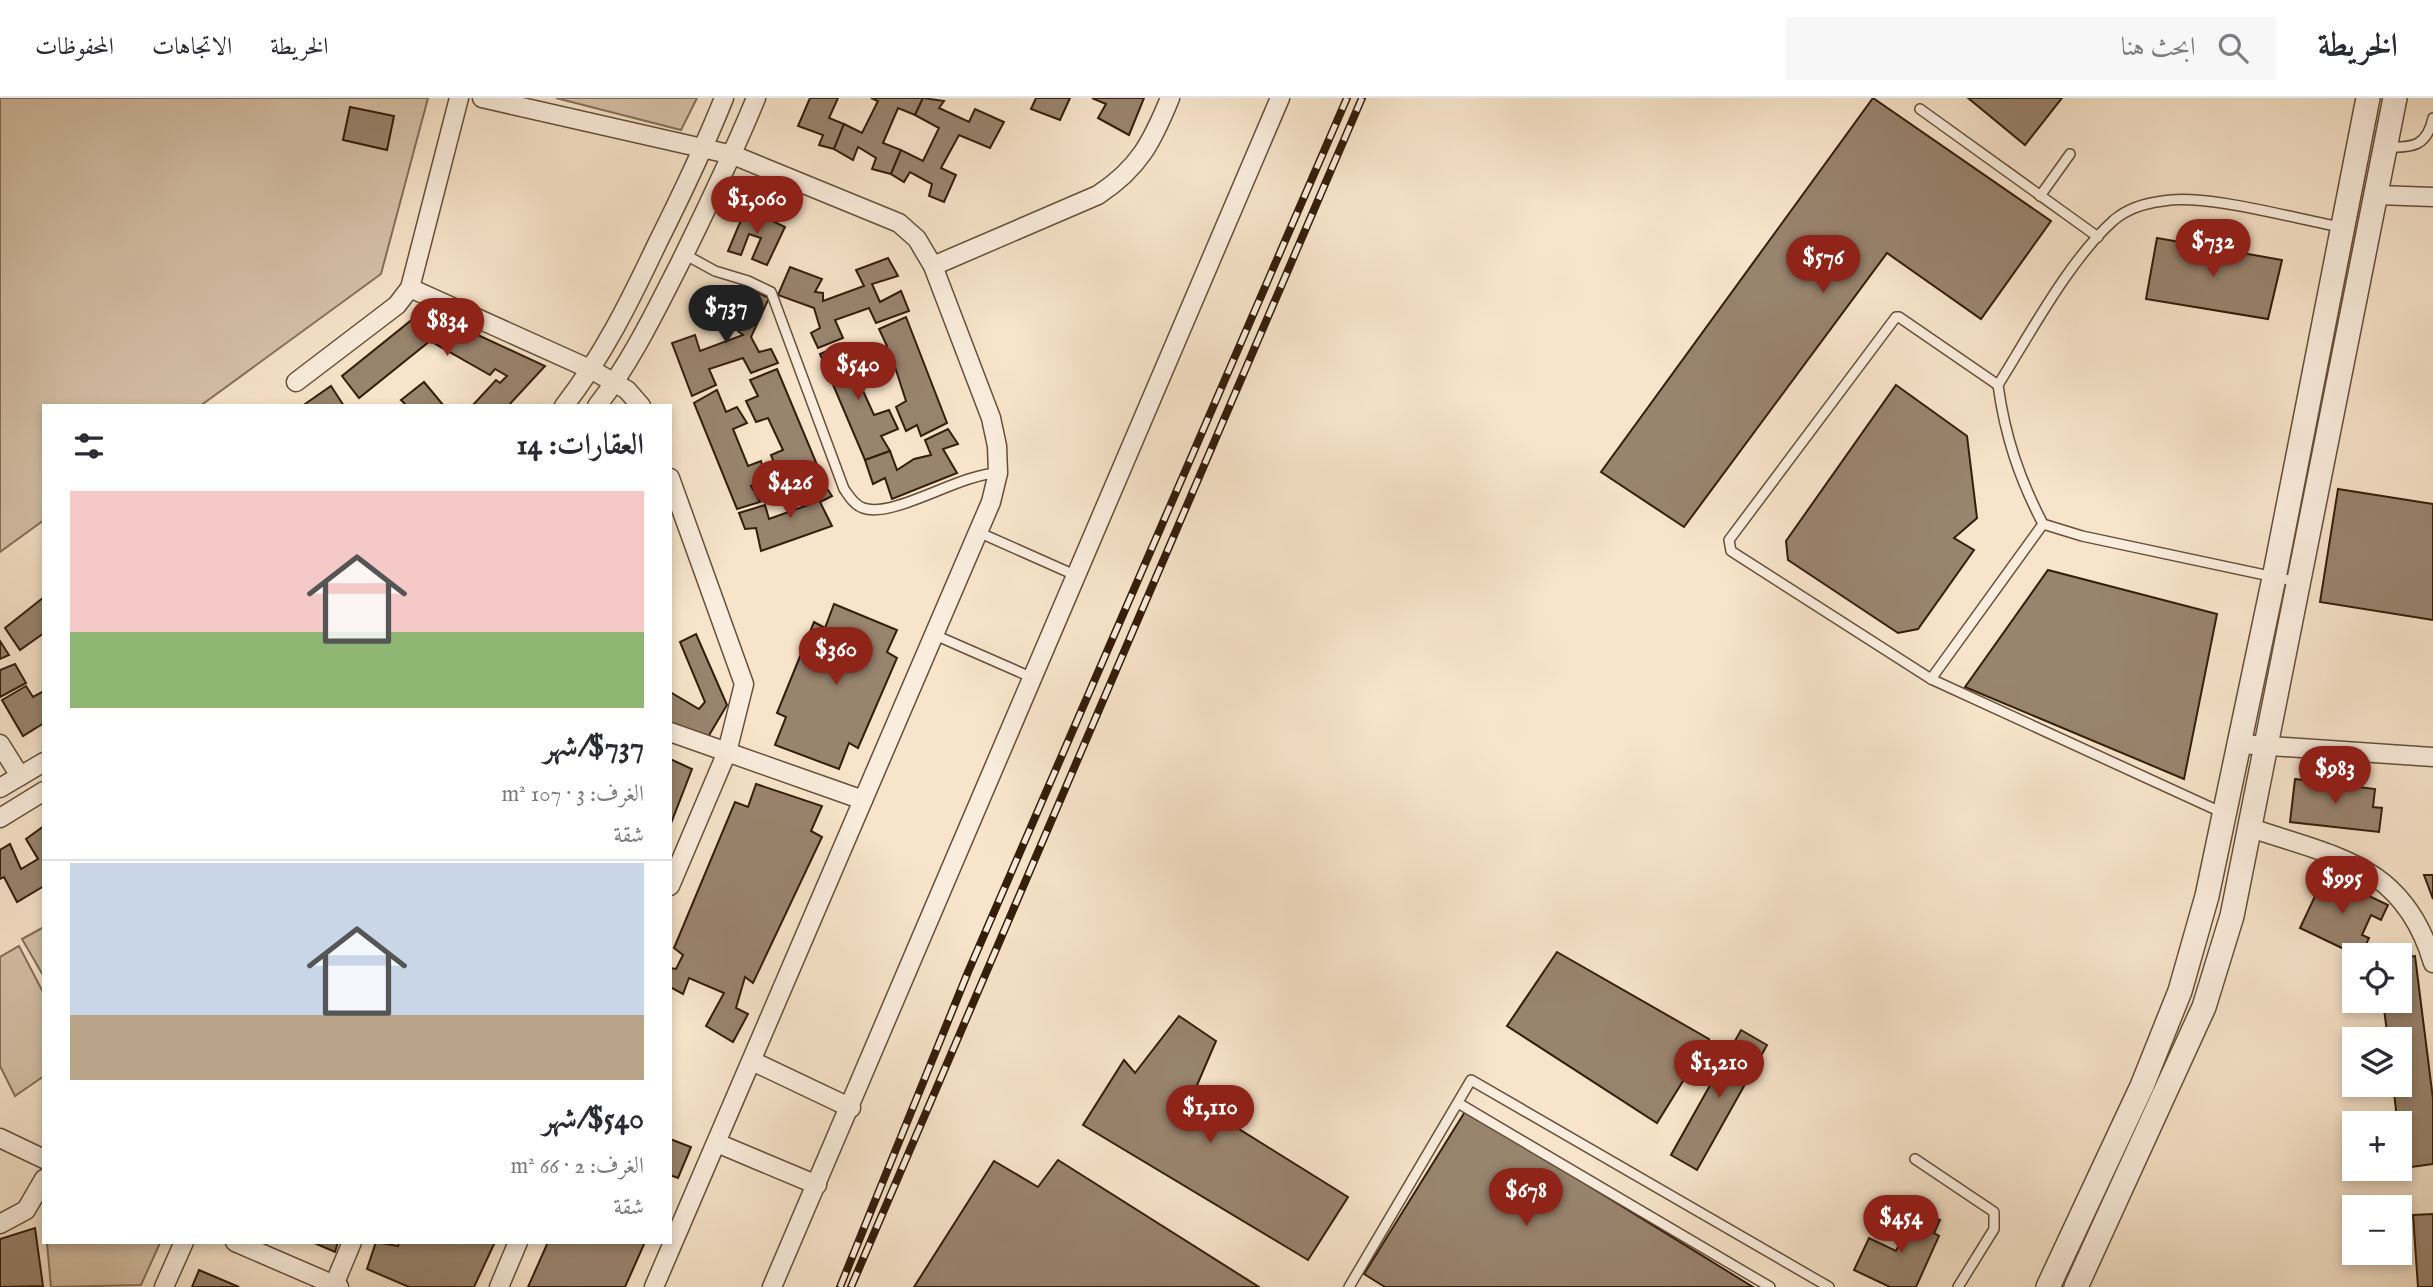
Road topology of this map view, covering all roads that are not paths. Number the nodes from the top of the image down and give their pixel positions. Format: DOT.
graph roads {
  1 [pos="459,98"];
  2 [pos="482,98"];
  3 [pos="724,98"];
  4 [pos="756,98"];
  5 [pos="1170,98"];
  6 [pos="1280,98"];
  7 [pos="2368,98"];
  8 [pos="2395,98"];
  9 [pos="1920,109"];
  10 [pos="2433,118"];
  11 [pos="2387,147"];
  12 [pos="704,149"];
  13 [pos="2070,154"];
  14 [pos="733,155"];
  15 [pos="2040,195"];
  16 [pos="2378,195"];
  17 [pos="2433,197"];
  18 [pos="2342,227"];
  19 [pos="2098,237"];
  20 [pos="684,254"];
  21 [pos="933,266"];
  22 [pos="410,288"];
  23 [pos="592,370"];
  24 [pos="296,382"];
  25 [pos="615,383"];
  26 [pos="1998,385"];
  27 [pos="566,404"];
  28 [pos="599,404"];
  29 [pos="639,404"];
  30 [pos="998,474"];
  31 [pos="672,483"];
  32 [pos="2043,524"];
  33 [pos="978,532"];
  34 [pos="1077,576"];
  35 [pos="2274,578"];
  36 [pos="2300,583"];
  37 [pos="935,635"];
  38 [pos="1034,678"];
  39 [pos="1931,679"];
  40 [pos="672,733"];
  41 [pos="0,744"];
  42 [pos="2240,744"];
  43 [pos="2267,748"];
  44 [pos="727,752"];
  45 [pos="2433,757"];
  46 [pos="42,763"];
  47 [pos="20,776"];
  48 [pos="0,788"];
  49 [pos="42,792"];
  50 [pos="863,800"];
  51 [pos="2225,814"];
  52 [pos="0,817"];
  53 [pos="2251,828"];
  54 [pos="672,881"];
  55 [pos="2433,963"];
  56 [pos="752,1061"];
  57 [pos="1458,1102"];
  58 [pos="851,1108"];
  59 [pos="0,1138"];
  60 [pos="717,1143"];
  61 [pos="42,1158"];
  62 [pos="1915,1159"];
  63 [pos="2106,1167"];
  64 [pos="2127,1178"];
  65 [pos="42,1182"];
  66 [pos="817,1185"];
  67 [pos="0,1224"];
  68 [pos="183,1244"];
  69 [pos="240,1244"];
  70 [pos="351,1244"];
  71 [pos="517,1244"];
  72 [pos="337,1286"];
  73 [pos="164,1287"];
  74 [pos="499,1287"];
  75 [pos="654,1287"];
  76 [pos="772,1287"];
  77 [pos="1349,1287"];
  78 [pos="1770,1287"];
  79 [pos="1829,1287"];
  80 [pos="1958,1287"];
  81 [pos="2048,1287"];
  82 [pos="2076,1287"];
  1 -- 22 [label="street"];
  2 -- 12 [label="street"];
  3 -- 12 [label="street"];
  4 -- 14 [label="street"];
  5 -- 21 [label="street"];
  6 -- 34 [label="street"];
  7 -- 18 [label="street"];
  8 -- 11 [label="street"];
  9 -- 15 [label="lane"];
  10 -- 11 [label="lane"];
  11 -- 16 [label="street"];
  12 -- 14 [label="street"];
  12 -- 23 [label="street"];
  13 -- 15 [label="lane"];
  14 -- 20 [label="street"];
  14 -- 21 [label="street"];
  15 -- 19 [label="lane"];
  16 -- 17 [label="street"];
  16 -- 36 [label="street"];
  18 -- 19 [label="lane"];
  18 -- 35 [label="street"];
  19 -- 26 [label="lane"];
  20 -- 25 [label="street"];
  20 -- 30 [label="lane"];
  21 -- 30 [label="street"];
  22 -- 23 [label="street"];
  22 -- 24 [label="street"];
  23 -- 25 [label="street"];
  23 -- 27 [label="street"];
  25 -- 28 [label="street"];
  25 -- 29 [label="street"];
  26 -- 32 [label="lane"];
  26 -- 39 [label="lane"];
  30 -- 33 [label="street"];
  31 -- 44 [label="street"];
  32 -- 35 [label="lane"];
  32 -- 39 [label="lane"];
  33 -- 34 [label="lane"];
  33 -- 37 [label="street"];
  34 -- 38 [label="street"];
  35 -- 36 [label="lane"];
  35 -- 42 [label="street"];
  36 -- 43 [label="street"];
  37 -- 38 [label="lane"];
  37 -- 50 [label="street"];
  38 -- 58 [label="street"];
  39 -- 51 [label="lane"];
  40 -- 44 [label="street"];
  41 -- 47 [label="street"];
  42 -- 43 [label="street"];
  42 -- 51 [label="street"];
  43 -- 45 [label="street"];
  43 -- 53 [label="street"];
  44 -- 50 [label="street"];
  44 -- 54 [label="street"];
  46 -- 47 [label="street"];
  47 -- 48 [label="street"];
  49 -- 52 [label="street"];
  50 -- 56 [label="street"];
  51 -- 63 [label="street"];
  53 -- 55 [label="street"];
  53 -- 64 [label="street"];
  56 -- 58 [label="street"];
  56 -- 60 [label="street"];
  57 -- 77 [label="lane"];
  57 -- 78 [label="lane"];
  57 -- 79 [label="lane"];
  58 -- 66 [label="street"];
  59 -- 61 [label="street"];
  60 -- 66 [label="street"];
  60 -- 75 [label="street"];
  62 -- 80 [label="lane"];
  63 -- 64 [label="street"];
  63 -- 81 [label="street"];
  64 -- 82 [label="street"];
  65 -- 67 [label="street"];
  66 -- 76 [label="street"];
  68 -- 73 [label="street"];
  69 -- 72 [label="street"];
  70 -- 72 [label="street"];
  71 -- 74 [label="street"];
}
